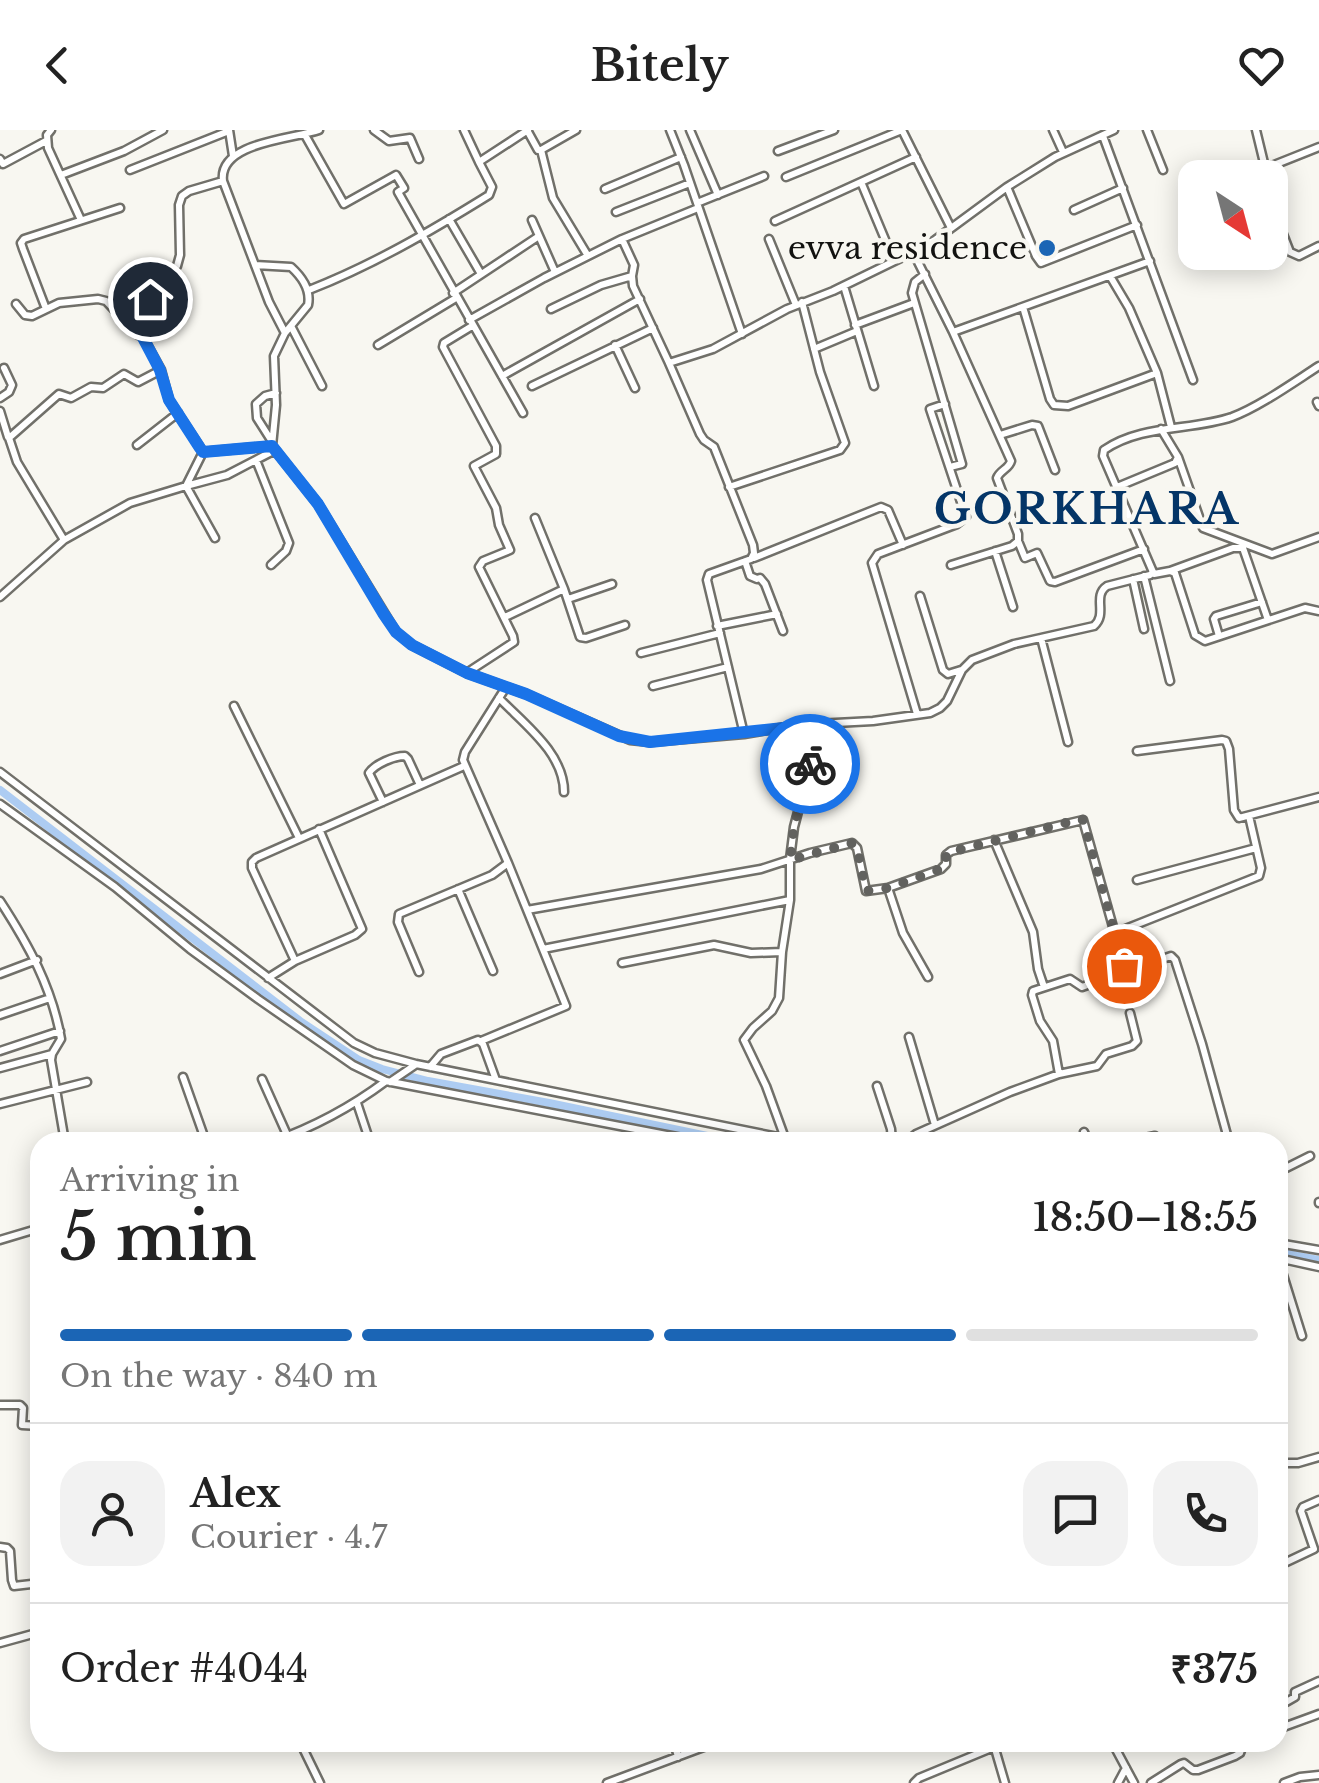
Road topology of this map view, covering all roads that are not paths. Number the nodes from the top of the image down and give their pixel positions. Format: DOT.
graph roads {
  1 [pos="51,130"];
  2 [pos="163,130"];
  3 [pos="229,130"];
  4 [pos="319,130"];
  5 [pos="374,130"];
  6 [pos="464,130"];
  7 [pos="527,130"];
  8 [pos="576,130"];
  9 [pos="670,130"];
  10 [pos="690,130"];
  11 [pos="834,130"];
  12 [pos="902,130"];
  13 [pos="1053,130"];
  14 [pos="1114,130"];
  15 [pos="1147,130"];
  16 [pos="1256,130"];
  17 [pos="304,134"];
  18 [pos="1104,136"];
  19 [pos="46,141"];
  20 [pos="1319,147"];
  21 [pos="541,150"];
  22 [pos="778,151"];
  23 [pos="1063,152"];
  24 [pos="233,156"];
  25 [pos="916,157"];
  26 [pos="681,158"];
  27 [pos="0,159"];
  28 [pos="419,159"];
  29 [pos="1261,160"];
  30 [pos="1288,161"];
  31 [pos="478,162"];
  32 [pos="130,170"];
  33 [pos="1163,170"];
  34 [pos="61,176"];
  35 [pos="764,176"];
  36 [pos="786,177"];
  37 [pos="222,181"];
  38 [pos="861,182"];
  39 [pos="690,183"];
  40 [pos="1007,188"];
  41 [pos="1123,188"];
  42 [pos="604,189"];
  43 [pos="718,195"];
  44 [pos="698,206"];
  45 [pos="120,208"];
  46 [pos="1074,210"];
  47 [pos="616,212"];
  48 [pos="81,220"];
  49 [pos="450,220"];
  50 [pos="532,220"];
  51 [pos="774,221"];
  52 [pos="1137,225"];
  53 [pos="951,228"];
  54 [pos="424,236"];
  55 [pos="539,236"];
  56 [pos="622,239"];
  57 [pos="769,239"];
  58 [pos="1319,246"];
  59 [pos="1288,247"];
  60 [pos="913,252"];
  61 [pos="588,256"];
  62 [pos="894,261"];
  63 [pos="1150,261"];
  64 [pos="255,265"];
  65 [pos="555,272"];
  66 [pos="482,274"];
  67 [pos="925,274"];
  68 [pos="632,276"];
  69 [pos="1110,276"];
  70 [pos="844,286"];
  71 [pos="309,290"];
  72 [pos="454,295"];
  73 [pos="640,300"];
  74 [pos="914,303"];
  75 [pos="16,304"];
  76 [pos="799,304"];
  77 [pos="1022,307"];
  78 [pos="46,309"];
  79 [pos="551,310"];
  80 [pos="471,323"];
  81 [pos="291,326"];
  82 [pos="653,328"];
  83 [pos="856,328"];
  84 [pos="953,332"];
  85 [pos="285,333"];
  86 [pos="742,334"];
  87 [pos="146,343"];
  88 [pos="378,345"];
  89 [pos="615,345"];
  90 [pos="814,349"];
  91 [pos="669,363"];
  92 [pos="1319,366"];
  93 [pos="4,368"];
  94 [pos="160,370"];
  95 [pos="1157,373"];
  96 [pos="502,376"];
  97 [pos="1193,380"];
  98 [pos="322,386"];
  99 [pos="532,386"];
  100 [pos="874,386"];
  101 [pos="635,388"];
  102 [pos="276,392"];
  103 [pos="0,398"];
  104 [pos="944,404"];
  105 [pos="0,412"];
  106 [pos="178,413"];
  107 [pos="522,413"];
  108 [pos="1171,427"];
  109 [pos="1161,428"];
  110 [pos="5,433"];
  111 [pos="1000,435"];
  112 [pos="136,445"];
  113 [pos="273,446"];
  114 [pos="203,452"];
  115 [pos="1178,457"];
  116 [pos="256,460"];
  117 [pos="950,467"];
  118 [pos="1055,470"];
  119 [pos="186,486"];
  120 [pos="729,486"];
  121 [pos="1116,486"];
  122 [pos="535,518"];
  123 [pos="1319,537"];
  124 [pos="216,538"];
  125 [pos="64,540"];
  126 [pos="1018,542"];
  127 [pos="903,545"];
  128 [pos="1144,549"];
  129 [pos="995,551"];
  130 [pos="748,560"];
  131 [pos="271,565"];
  132 [pos="951,565"];
  133 [pos="1170,571"];
  134 [pos="1148,575"];
  135 [pos="1132,579"];
  136 [pos="612,584"];
  137 [pos="564,589"];
  138 [pos="920,596"];
  139 [pos="0,597"];
  140 [pos="568,599"];
  141 [pos="1262,602"];
  142 [pos="1013,607"];
  143 [pos="1319,610"];
  144 [pos="776,614"];
  145 [pos="504,617"];
  146 [pos="1268,620"];
  147 [pos="625,624"];
  148 [pos="1144,629"];
  149 [pos="719,630"];
  150 [pos="783,630"];
  151 [pos="1218,636"];
  152 [pos="1040,638"];
  153 [pos="641,653"];
  154 [pos="728,667"];
  155 [pos="962,670"];
  156 [pos="467,673"];
  157 [pos="1170,680"];
  158 [pos="653,686"];
  159 [pos="506,687"];
  160 [pos="499,698"];
  161 [pos="234,706"];
  162 [pos="917,714"];
  163 [pos="821,724"];
  164 [pos="744,734"];
  165 [pos="1068,742"];
  166 [pos="1137,752"];
  167 [pos="464,766"];
  168 [pos="0,772"];
  169 [pos="420,786"];
  170 [pos="564,792"];
  171 [pos="1319,797"];
  172 [pos="382,802"];
  173 [pos="0,804"];
  174 [pos="1249,816"];
  175 [pos="319,829"];
  176 [pos="299,838"];
  177 [pos="994,840"];
  178 [pos="1256,848"];
  179 [pos="790,860"];
  180 [pos="508,863"];
  181 [pos="1137,880"];
  182 [pos="458,888"];
  183 [pos="888,888"];
  184 [pos="790,900"];
  185 [pos="0,901"];
  186 [pos="527,910"];
  187 [pos="1115,933"];
  188 [pos="543,948"];
  189 [pos="782,952"];
  190 [pos="36,960"];
  191 [pos="296,960"];
  192 [pos="622,963"];
  193 [pos="1130,970"];
  194 [pos="493,971"];
  195 [pos="419,972"];
  196 [pos="0,974"];
  197 [pos="268,978"];
  198 [pos="928,978"];
  199 [pos="1044,986"];
  200 [pos="50,998"];
  201 [pos="1130,1013"];
  202 [pos="0,1014"];
  203 [pos="60,1031"];
  204 [pos="909,1037"];
  205 [pos="480,1041"];
  206 [pos="0,1051"];
  207 [pos="52,1054"];
  208 [pos="414,1065"];
  209 [pos="430,1067"];
  210 [pos="0,1068"];
  211 [pos="1059,1074"];
  212 [pos="183,1076"];
  213 [pos="262,1080"];
  214 [pos="390,1080"];
  215 [pos="496,1080"];
  216 [pos="87,1082"];
  217 [pos="877,1086"];
  218 [pos="55,1089"];
  219 [pos="357,1102"];
  220 [pos="0,1104"];
  221 [pos="935,1125"];
  222 [pos="64,1132"];
  223 [pos="203,1132"];
  224 [pos="286,1132"];
  225 [pos="298,1132"];
  226 [pos="367,1132"];
  227 [pos="635,1132"];
  228 [pos="743,1132"];
  229 [pos="783,1132"];
  230 [pos="891,1132"];
  231 [pos="920,1132"];
  232 [pos="1226,1132"];
  233 [pos="1310,1156"];
  234 [pos="1288,1167"];
  235 [pos="30,1231"];
  236 [pos="0,1240"];
  237 [pos="1288,1245"];
  238 [pos="1319,1250"];
  239 [pos="1288,1260"];
  240 [pos="1319,1268"];
  241 [pos="1288,1290"];
  242 [pos="1302,1336"];
  243 [pos="0,1405"];
  244 [pos="30,1426"];
  245 [pos="1319,1456"];
  246 [pos="1288,1464"];
  247 [pos="1319,1500"];
  248 [pos="0,1547"];
  249 [pos="1288,1561"];
  250 [pos="30,1584"];
  251 [pos="30,1635"];
  252 [pos="0,1643"];
  253 [pos="1319,1680"];
  254 [pos="1288,1702"];
  255 [pos="1319,1714"];
  256 [pos="1288,1725"];
  257 [pos="305,1752"];
  258 [pos="677,1752"];
  259 [pos="691,1752"];
  260 [pos="977,1752"];
  261 [pos="995,1752"];
  262 [pos="1118,1752"];
  263 [pos="1240,1752"];
  264 [pos="678,1757"];
  265 [pos="1126,1767"];
  266 [pos="1319,1774"];
  267 [pos="320,1783"];
  268 [pos="607,1783"];
  269 [pos="914,1783"];
  270 [pos="1006,1783"];
  271 [pos="1118,1783"];
  272 [pos="1134,1783"];
  273 [pos="1150,1783"];
  274 [pos="1284,1783"];
  1 -- 19 [label="street"];
  2 -- 34 [label="street"];
  3 -- 24 [label="street"];
  3 -- 32 [label="street"];
  4 -- 17 [label="street"];
  5 -- 28 [label="street"];
  6 -- 31 [label="street"];
  7 -- 21 [label="street"];
  7 -- 31 [label="street"];
  8 -- 21 [label="street"];
  9 -- 26 [label="street"];
  10 -- 43 [label="street"];
  11 -- 22 [label="street"];
  12 -- 25 [label="street"];
  12 -- 36 [label="street"];
  13 -- 23 [label="street"];
  14 -- 18 [label="street"];
  15 -- 33 [label="street"];
  16 -- 29 [label="street"];
  17 -- 24 [label="street"];
  17 -- 54 [label="street"];
  18 -- 23 [label="street"];
  18 -- 41 [label="street"];
  19 -- 27 [label="street"];
  19 -- 34 [label="street"];
  20 -- 30 [label="street"];
  21 -- 61 [label="street"];
  23 -- 40 [label="street"];
  24 -- 37 [label="street"];
  25 -- 38 [label="street"];
  25 -- 53 [label="street"];
  26 -- 39 [label="street"];
  26 -- 42 [label="street"];
  31 -- 49 [label="street"];
  34 -- 48 [label="street"];
  35 -- 43 [label="street"];
  37 -- 64 [label="street"];
  37 -- 87 [label="street"];
  38 -- 51 [label="street"];
  38 -- 62 [label="street"];
  39 -- 44 [label="street"];
  39 -- 47 [label="street"];
  40 -- 52 [label="street"];
  40 -- 53 [label="street"];
  41 -- 46 [label="street"];
  41 -- 52 [label="street"];
  43 -- 44 [label="street"];
  44 -- 56 [label="street"];
  44 -- 86 [label="street"];
  45 -- 48 [label="street"];
  48 -- 78 [label="street"];
  49 -- 54 [label="street"];
  49 -- 66 [label="street"];
  50 -- 55 [label="street"];
  52 -- 63 [label="street"];
  53 -- 60 [label="street"];
  54 -- 71 [label="street"];
  54 -- 72 [label="street"];
  55 -- 65 [label="street"];
  55 -- 66 [label="street"];
  56 -- 61 [label="street"];
  56 -- 68 [label="street"];
  57 -- 76 [label="street"];
  58 -- 59 [label="street"];
  60 -- 62 [label="street"];
  60 -- 67 [label="street"];
  61 -- 65 [label="street"];
  62 -- 70 [label="street"];
  63 -- 69 [label="street"];
  63 -- 97 [label="street"];
  64 -- 71 [label="street"];
  64 -- 85 [label="street"];
  65 -- 80 [label="street"];
  66 -- 72 [label="street"];
  67 -- 74 [label="street"];
  67 -- 84 [label="street"];
  68 -- 73 [label="street"];
  68 -- 79 [label="street"];
  69 -- 77 [label="street"];
  69 -- 95 [label="street"];
  70 -- 76 [label="street"];
  70 -- 83 [label="street"];
  71 -- 81 [label="street"];
  72 -- 80 [label="street"];
  72 -- 88 [label="street"];
  73 -- 82 [label="street"];
  73 -- 96 [label="street"];
  74 -- 83 [label="street"];
  74 -- 104 [label="street"];
  75 -- 78 [label="street"];
  76 -- 86 [label="street"];
  76 -- 90 [label="street"];
  77 -- 84 [label="street"];
  77 -- 95 [label="street"];
  78 -- 87 [label="street"];
  80 -- 96 [label="street"];
  80 -- 145 [label="street"];
  81 -- 85 [label="street"];
  81 -- 98 [label="street"];
  82 -- 89 [label="street"];
  82 -- 91 [label="street"];
  83 -- 90 [label="street"];
  83 -- 100 [label="street"];
  84 -- 111 [label="street"];
  85 -- 102 [label="street"];
  86 -- 91 [label="street"];
  87 -- 94 [label="street"];
  89 -- 99 [label="street"];
  89 -- 101 [label="street"];
  90 -- 120 [label="street"];
  91 -- 120 [label="street"];
  92 -- 108 [label="street"];
  93 -- 103 [label="street"];
  94 -- 106 [label="street"];
  94 -- 110 [label="street"];
  95 -- 108 [label="street"];
  96 -- 107 [label="street"];
  102 -- 113 [label="street"];
  102 -- 113 [label="street"];
  104 -- 117 [label="street"];
  104 -- 117 [label="street"];
  105 -- 110 [label="street"];
  106 -- 112 [label="street"];
  106 -- 114 [label="street"];
  108 -- 109 [label="street"];
  109 -- 115 [label="street"];
  109 -- 121 [label="street"];
  110 -- 125 [label="street"];
  111 -- 118 [label="street"];
  111 -- 126 [label="street"];
  113 -- 114 [label="street"];
  113 -- 116 [label="street"];
  113 -- 156 [label="street"];
  114 -- 119 [label="street"];
  115 -- 121 [label="street"];
  115 -- 123 [label="street"];
  116 -- 119 [label="street"];
  116 -- 131 [label="street"];
  117 -- 127 [label="street"];
  119 -- 124 [label="street"];
  119 -- 125 [label="street"];
  120 -- 130 [label="street"];
  121 -- 128 [label="street"];
  122 -- 137 [label="street"];
  125 -- 139 [label="street"];
  126 -- 128 [label="street"];
  126 -- 129 [label="street"];
  127 -- 130 [label="street"];
  127 -- 162 [label="street"];
  128 -- 134 [label="street"];
  129 -- 132 [label="street"];
  129 -- 142 [label="street"];
  130 -- 144 [label="street"];
  130 -- 149 [label="street"];
  133 -- 134 [label="street"];
  133 -- 141 [label="street"];
  133 -- 151 [label="street"];
  134 -- 135 [label="street"];
  134 -- 157 [label="street"];
  135 -- 148 [label="street"];
  135 -- 152 [label="street"];
  136 -- 140 [label="street"];
  137 -- 140 [label="street"];
  137 -- 145 [label="street"];
  138 -- 155 [label="street"];
  140 -- 147 [label="street"];
  141 -- 146 [label="street"];
  141 -- 151 [label="street"];
  143 -- 146 [label="street"];
  144 -- 149 [label="street"];
  144 -- 150 [label="street"];
  145 -- 156 [label="street"];
  146 -- 151 [label="street"];
  149 -- 153 [label="street"];
  149 -- 154 [label="street"];
  152 -- 155 [label="street"];
  152 -- 165 [label="street"];
  154 -- 158 [label="street"];
  154 -- 164 [label="street"];
  155 -- 162 [label="street"];
  156 -- 159 [label="street"];
  159 -- 160 [label="street"];
  159 -- 164 [label="street"];
  160 -- 167 [label="street"];
  160 -- 170 [label="street"];
  161 -- 176 [label="street"];
  162 -- 163 [label="street"];
  163 -- 164 [label="street"];
  163 -- 179 [label="street"];
  166 -- 174 [label="street"];
  167 -- 169 [label="street"];
  167 -- 180 [label="street"];
  168 -- 197 [label="street"];
  169 -- 172 [label="street"];
  169 -- 172 [label="street"];
  171 -- 174 [label="street"];
  172 -- 175 [label="street"];
  173 -- 214 [label="street"];
  174 -- 178 [label="street"];
  175 -- 176 [label="street"];
  175 -- 191 [label="street"];
  176 -- 191 [label="street"];
  177 -- 183 [label="street"];
  177 -- 187 [label="street"];
  177 -- 199 [label="street"];
  178 -- 181 [label="street"];
  178 -- 187 [label="street"];
  179 -- 183 [label="street"];
  179 -- 184 [label="street"];
  179 -- 186 [label="street"];
  180 -- 182 [label="street"];
  180 -- 186 [label="street"];
  182 -- 194 [label="street"];
  182 -- 195 [label="street"];
  183 -- 198 [label="street"];
  184 -- 188 [label="street"];
  184 -- 189 [label="street"];
  185 -- 190 [label="street"];
  186 -- 188 [label="street"];
  187 -- 193 [label="street"];
  188 -- 205 [label="street"];
  189 -- 192 [label="street"];
  189 -- 229 [label="street"];
  190 -- 196 [label="street"];
  190 -- 200 [label="street"];
  191 -- 197 [label="street"];
  193 -- 199 [label="street"];
  193 -- 232 [label="street"];
  197 -- 208 [label="street"];
  199 -- 211 [label="street"];
  200 -- 202 [label="street"];
  200 -- 203 [label="street"];
  201 -- 211 [label="street"];
  203 -- 206 [label="street"];
  203 -- 207 [label="street"];
  204 -- 221 [label="street"];
  205 -- 209 [label="street"];
  205 -- 215 [label="street"];
  207 -- 210 [label="street"];
  207 -- 218 [label="street"];
  208 -- 209 [label="street"];
  208 -- 214 [label="street"];
  209 -- 215 [label="street"];
  211 -- 221 [label="street"];
  212 -- 223 [label="street"];
  213 -- 224 [label="street"];
  214 -- 219 [label="street"];
  214 -- 227 [label="street"];
  215 -- 228 [label="street"];
  216 -- 218 [label="street"];
  217 -- 230 [label="street"];
  218 -- 220 [label="street"];
  218 -- 222 [label="street"];
  219 -- 225 [label="street"];
  219 -- 226 [label="street"];
  221 -- 231 [label="street"];
  233 -- 234 [label="street"];
  235 -- 236 [label="street"];
  237 -- 238 [label="street"];
  239 -- 240 [label="street"];
  241 -- 242 [label="street"];
  243 -- 244 [label="street"];
  245 -- 246 [label="street"];
  247 -- 249 [label="street"];
  248 -- 250 [label="street"];
  251 -- 252 [label="street"];
  253 -- 254 [label="street"];
  255 -- 256 [label="street"];
  257 -- 267 [label="street"];
  258 -- 264 [label="street"];
  259 -- 264 [label="street"];
  260 -- 269 [label="street"];
  261 -- 270 [label="street"];
  262 -- 265 [label="street"];
  263 -- 273 [label="street"];
  264 -- 268 [label="street"];
  265 -- 271 [label="street"];
  265 -- 272 [label="street"];
  266 -- 274 [label="street"];
}
